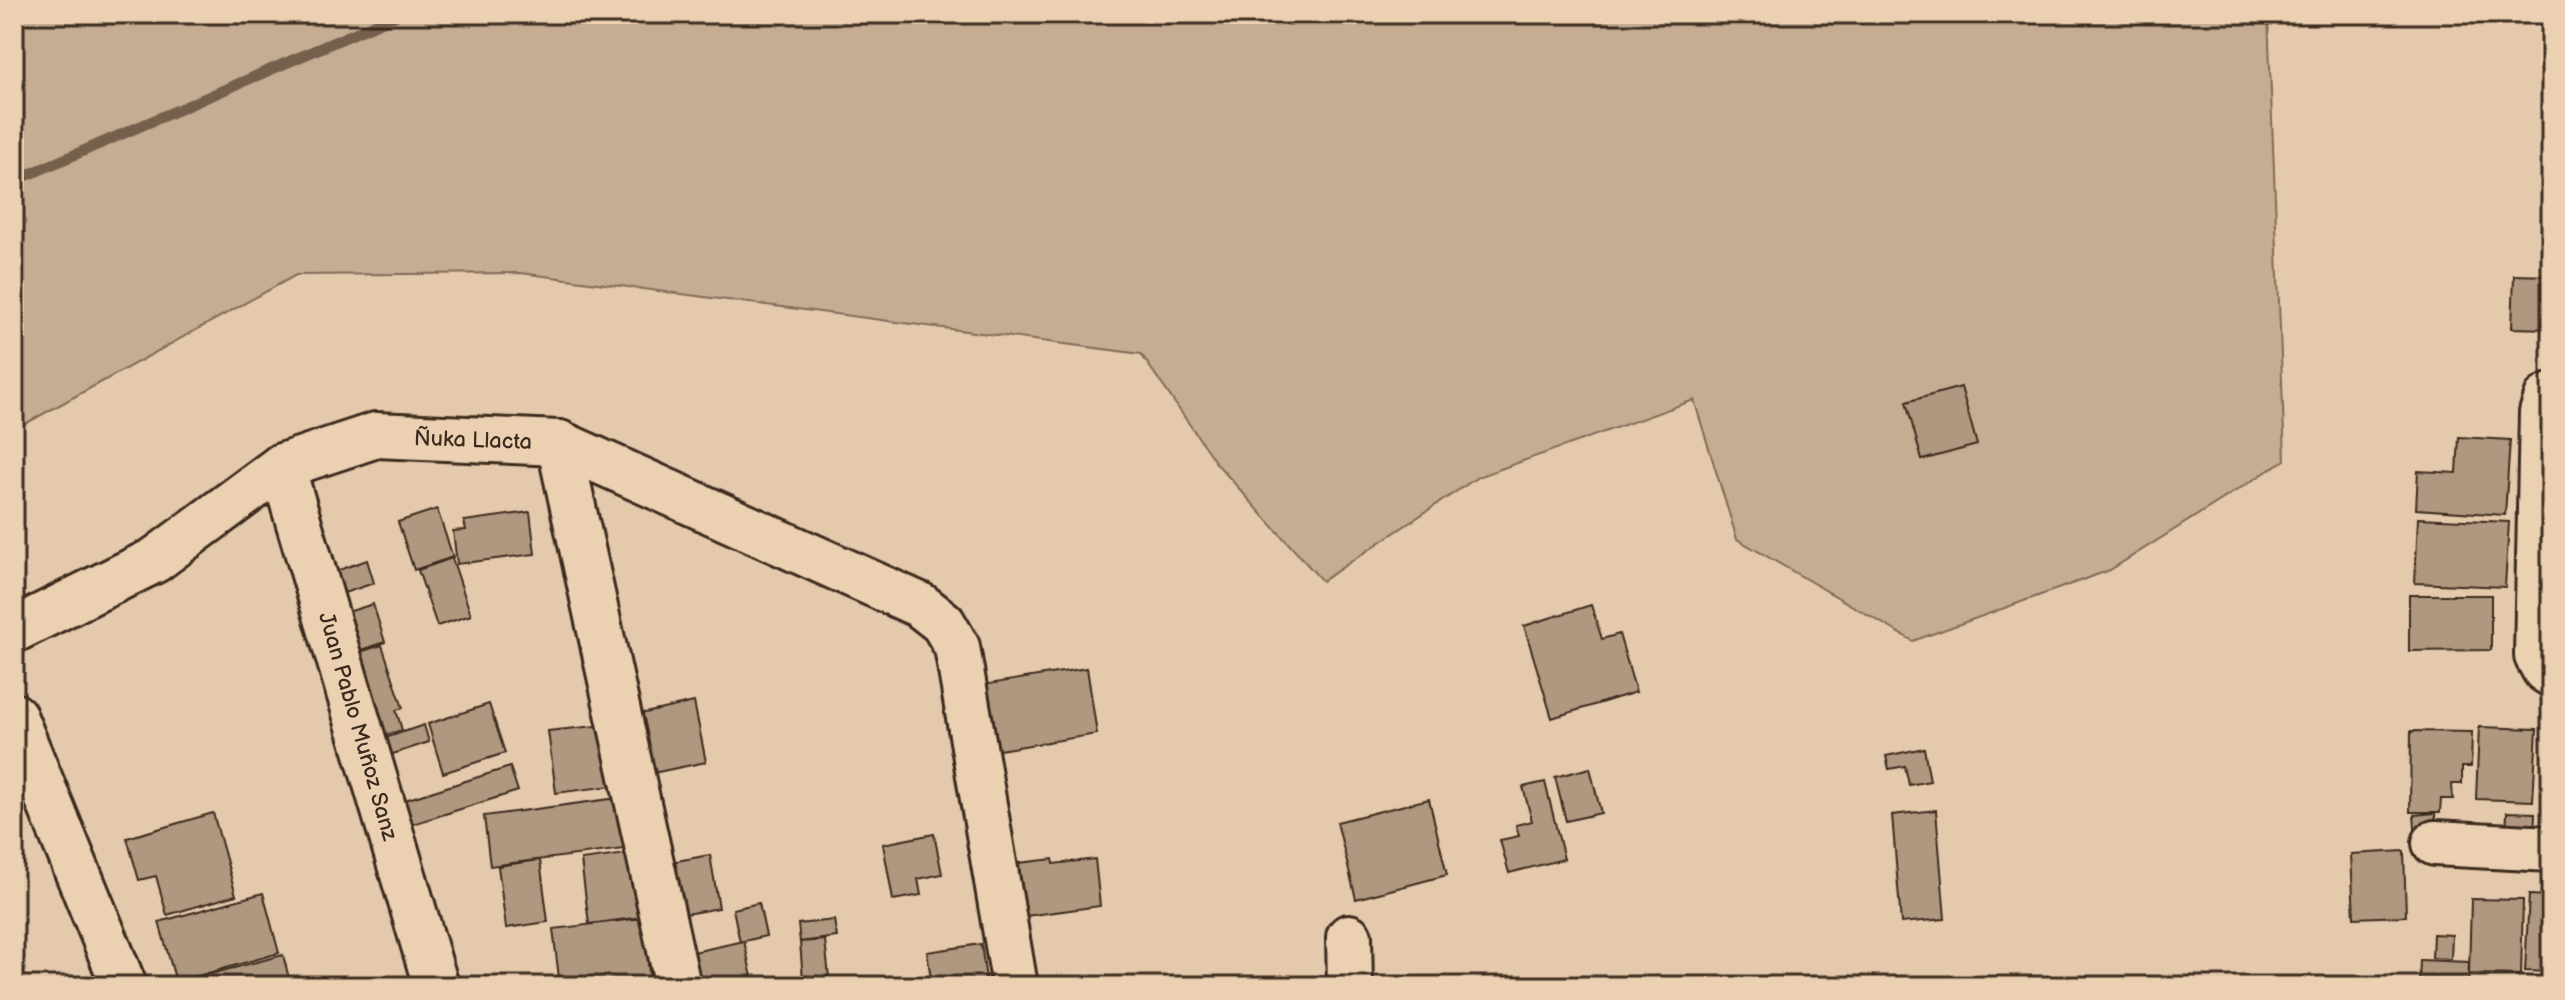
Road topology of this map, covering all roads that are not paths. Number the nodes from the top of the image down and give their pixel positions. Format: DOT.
graph roads {
  1 [pos="2551,396"];
  2 [pos="559,443"];
  3 [pos="282,466"];
  4 [pos="14,630"];
  5 [pos="2551,674"];
  6 [pos="14,716"];
  7 [pos="2435,843"];
  8 [pos="2551,849"];
  9 [pos="1349,937"];
  10 [pos="124,986"];
  11 [pos="436,986"];
  12 [pos="678,986"];
  13 [pos="1015,986"];
  14 [pos="1350,986"];
  1 -- 5 [label="street"];
  2 -- 3 [label="street, Ñuka Llacta"];
  2 -- 12 [label="street"];
  2 -- 13 [label="street, Ñuka Llacta"];
  3 -- 4 [label="street, Ñuka Llacta"];
  3 -- 11 [label="street, Juan Pablo Muñoz Sanz"];
  6 -- 10 [label="street"];
  7 -- 8 [label="street"];
  9 -- 14 [label="street"];
}
